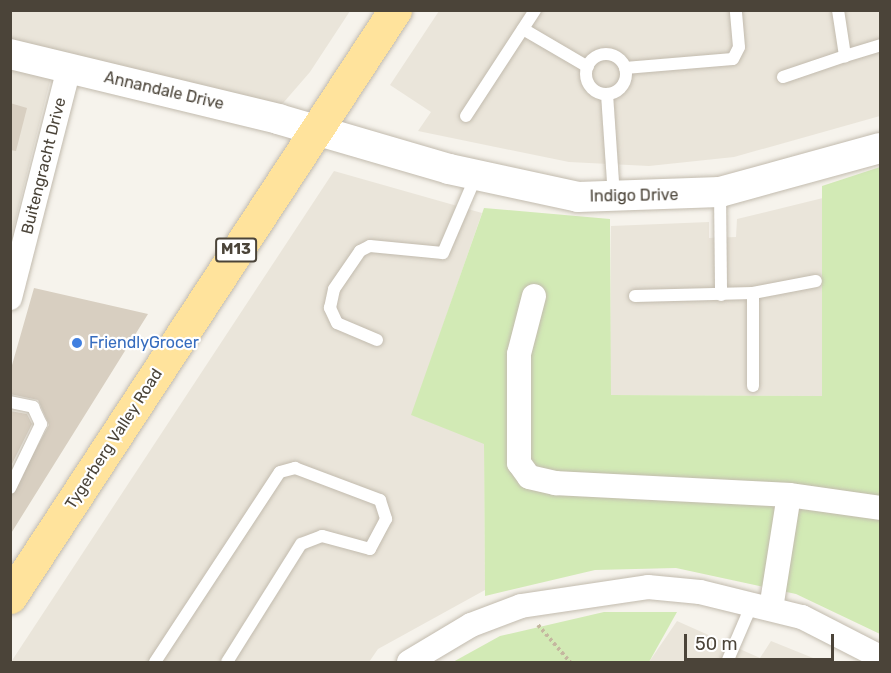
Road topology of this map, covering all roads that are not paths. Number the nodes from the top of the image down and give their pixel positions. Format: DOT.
graph roads {
  1 [pos="395,10"];
  2 [pos="535,10"];
  3 [pos="736,10"];
  4 [pos="838,10"];
  5 [pos="523,29"];
  6 [pos="880,45"];
  7 [pos="10,54"];
  8 [pos="845,56"];
  9 [pos="588,67"];
  10 [pos="625,68"];
  11 [pos="69,69"];
  12 [pos="783,77"];
  13 [pos="607,94"];
  14 [pos="466,116"];
  15 [pos="317,131"];
  16 [pos="880,148"];
  17 [pos="476,176"];
  18 [pos="720,192"];
  19 [pos="615,200"];
  20 [pos="816,281"];
  21 [pos="753,293"];
  22 [pos="721,295"];
  23 [pos="534,296"];
  24 [pos="635,296"];
  25 [pos="10,298"];
  26 [pos="377,340"];
  27 [pos="753,386"];
  28 [pos="10,402"];
  29 [pos="10,488"];
  30 [pos="789,495"];
  31 [pos="880,508"];
  32 [pos="10,597"];
  33 [pos="762,607"];
  34 [pos="880,657"];
  35 [pos="154,663"];
  36 [pos="226,663"];
  37 [pos="408,663"];
  38 [pos="727,663"];
  1 -- 15 [label="main road, Tygerberg Valley Road / M13"];
  2 -- 5 [label="lane"];
  3 -- 10 [label="lane"];
  4 -- 8 [label="lane"];
  5 -- 9 [label="lane"];
  5 -- 14 [label="lane"];
  6 -- 8 [label="lane"];
  7 -- 11 [label="street, Annandale Drive"];
  8 -- 12 [label="lane"];
  9 -- 10 [label="lane"];
  9 -- 13 [label="lane"];
  10 -- 13 [label="lane"];
  11 -- 15 [label="street, Annandale Drive"];
  11 -- 25 [label="street, Buitengracht Drive"];
  13 -- 19 [label="lane"];
  15 -- 17 [label="street, Indigo Drive"];
  15 -- 32 [label="main road, Tygerberg Valley Road / M13"];
  16 -- 18 [label="street, Indigo Drive"];
  17 -- 19 [label="street, Indigo Drive"];
  17 -- 26 [label="lane"];
  18 -- 19 [label="street, Indigo Drive"];
  18 -- 22 [label="lane"];
  20 -- 21 [label="lane"];
  21 -- 22 [label="lane"];
  21 -- 27 [label="lane"];
  22 -- 24 [label="lane"];
  23 -- 30 [label="street"];
  28 -- 29 [label="lane"];
  30 -- 31 [label="street"];
  30 -- 33 [label="street"];
  33 -- 34 [label="street"];
  33 -- 37 [label="street"];
  33 -- 38 [label="lane"];
  35 -- 36 [label="lane"];
}
